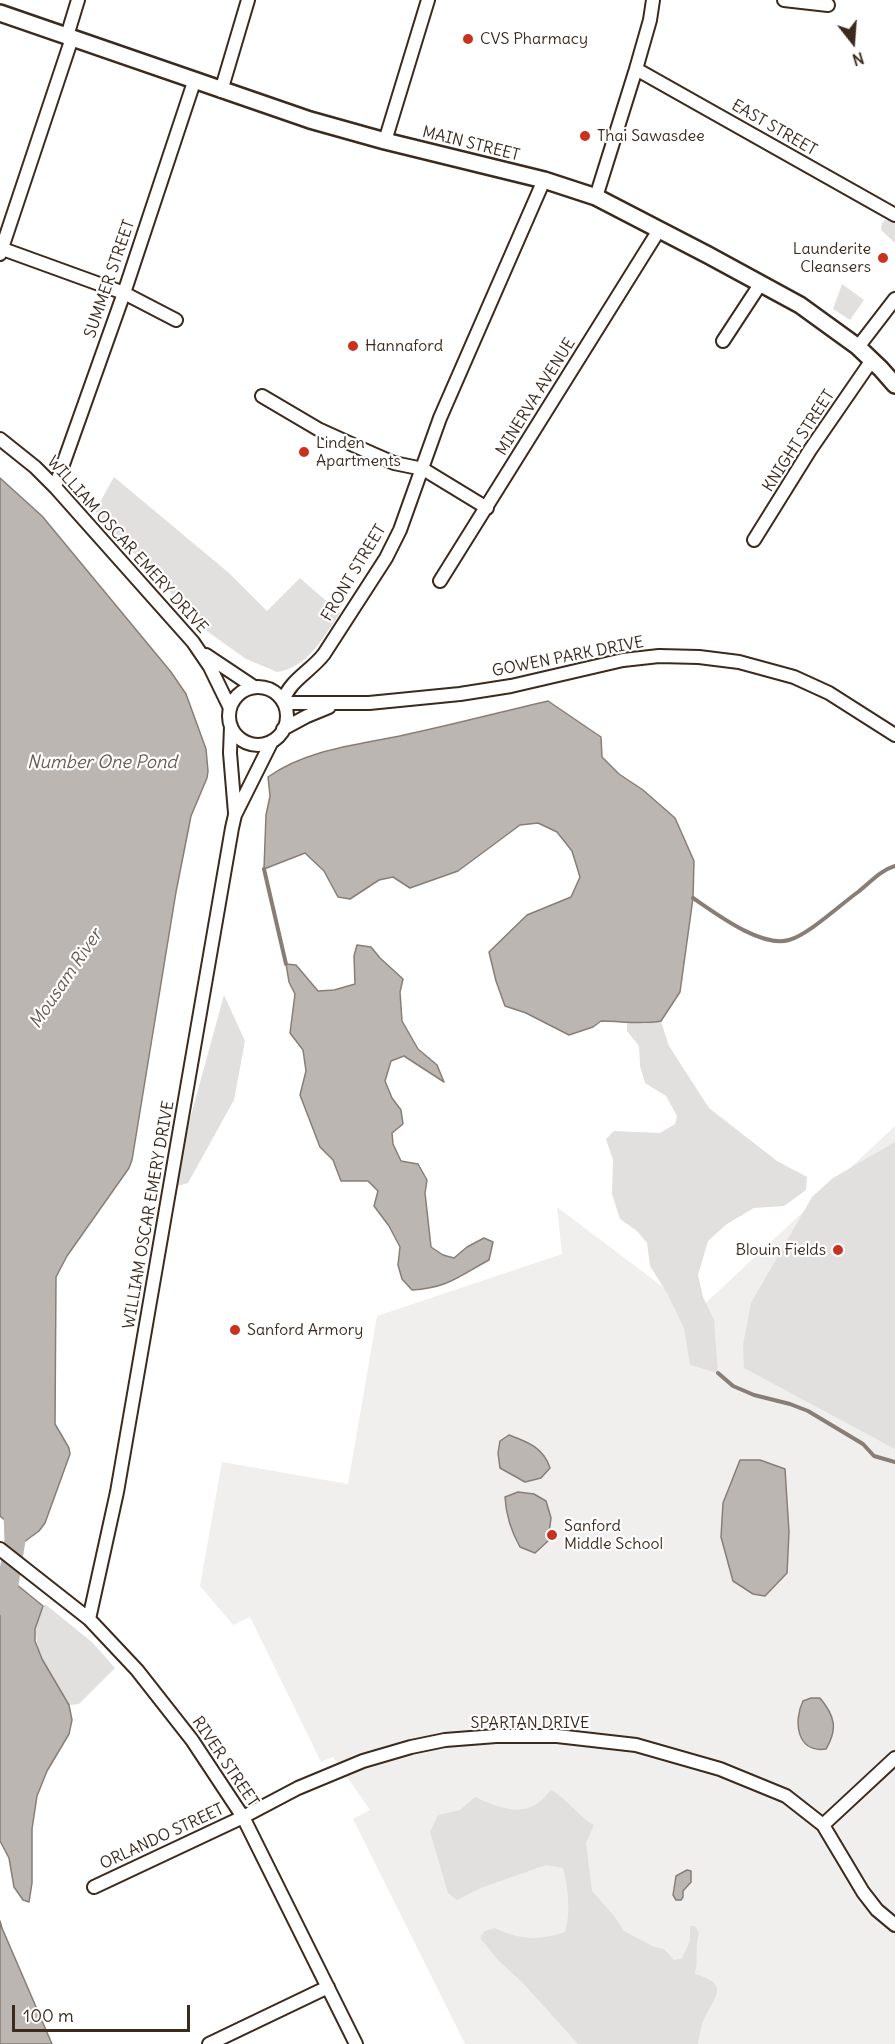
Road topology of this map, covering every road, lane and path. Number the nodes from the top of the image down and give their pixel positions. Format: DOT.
graph roads {
  1 [pos="78,0"];
  2 [pos="249,0"];
  3 [pos="428,0"];
  4 [pos="653,0"];
  5 [pos="784,0"];
  6 [pos="828,5"];
  7 [pos="0,13"];
  8 [pos="69,37"];
  9 [pos="636,69"];
  10 [pos="194,82"];
  11 [pos="221,91"];
  12 [pos="385,141"];
  13 [pos="544,180"];
  14 [pos="596,197"];
  15 [pos="895,215"];
  16 [pos="659,230"];
  17 [pos="1,250"];
  18 [pos="761,284"];
  19 [pos="124,293"];
  20 [pos="895,299"];
  21 [pos="176,320"];
  22 [pos="723,341"];
  23 [pos="858,347"];
  24 [pos="872,360"];
  25 [pos="895,386"];
  26 [pos="262,396"];
  27 [pos="0,440"];
  28 [pos="423,469"];
  29 [pos="55,487"];
  30 [pos="487,508"];
  31 [pos="754,540"];
  32 [pos="440,581"];
  33 [pos="200,651"];
  34 [pos="303,675"];
  35 [pos="259,687"];
  36 [pos="284,702"];
  37 [pos="339,704"];
  38 [pos="230,708"];
  39 [pos="231,725"];
  40 [pos="284,729"];
  41 [pos="895,735"];
  42 [pos="272,741"];
  43 [pos="235,815"];
  44 [pos="0,1549"];
  45 [pos="89,1619"];
  46 [pos="895,1758"];
  47 [pos="243,1817"];
  48 [pos="823,1825"];
  49 [pos="94,1887"];
  50 [pos="895,1925"];
  51 [pos="328,1987"];
  52 [pos="209,2044"];
  53 [pos="356,2044"];
  1 -- 8 [label="street"];
  2 -- 11 [label="street"];
  3 -- 12 [label="street"];
  4 -- 9 [label="street"];
  5 -- 6 [label="street"];
  7 -- 8 [label="main road, MAIN STREET"];
  8 -- 10 [label="main road, MAIN STREET"];
  8 -- 17 [label="street"];
  9 -- 14 [label="street"];
  9 -- 15 [label="street, EAST STREET"];
  10 -- 11 [label="main road, MAIN STREET"];
  10 -- 19 [label="street, SUMMER STREET"];
  11 -- 12 [label="main road, MAIN STREET"];
  12 -- 13 [label="main road, MAIN STREET"];
  13 -- 14 [label="main road, MAIN STREET"];
  13 -- 28 [label="street, FRONT STREET"];
  14 -- 16 [label="main road, MAIN STREET"];
  16 -- 18 [label="main road, MAIN STREET"];
  16 -- 30 [label="street, MINERVA AVENUE"];
  17 -- 19 [label="street"];
  18 -- 22 [label="street"];
  18 -- 23 [label="main road, MAIN STREET"];
  19 -- 21 [label="street"];
  19 -- 29 [label="street, SUMMER STREET"];
  20 -- 23 [label="street"];
  23 -- 24 [label="main road, MAIN STREET"];
  24 -- 25 [label="main road, MAIN STREET"];
  24 -- 31 [label="street, KNIGHT STREET"];
  26 -- 28 [label="street"];
  27 -- 29 [label="street, WILLIAM OSCAR EMERY DRIVE"];
  28 -- 30 [label="street"];
  28 -- 34 [label="street, FRONT STREET"];
  29 -- 33 [label="street, WILLIAM OSCAR EMERY DRIVE"];
  30 -- 32 [label="street, MINERVA AVENUE"];
  33 -- 35 [label="street, WILLIAM OSCAR EMERY DRIVE"];
  33 -- 38 [label="street, WILLIAM OSCAR EMERY DRIVE"];
  34 -- 35 [label="street, FRONT STREET"];
  34 -- 36 [label="street, FRONT STREET"];
  35 -- 36 [label="street"];
  35 -- 38 [label="street"];
  36 -- 37 [label="street, GOWEN PARK DRIVE"];
  36 -- 40 [label="street"];
  37 -- 40 [label="street, GOWEN PARK DRIVE"];
  37 -- 41 [label="street, GOWEN PARK DRIVE"];
  38 -- 39 [label="street"];
  39 -- 42 [label="street"];
  39 -- 43 [label="street, WILLIAM OSCAR EMERY DRIVE"];
  40 -- 42 [label="street"];
  42 -- 43 [label="street, WILLIAM OSCAR EMERY DRIVE"];
  43 -- 45 [label="street, WILLIAM OSCAR EMERY DRIVE"];
  44 -- 45 [label="street, RIVER STREET"];
  45 -- 47 [label="street, RIVER STREET"];
  46 -- 48 [label="street"];
  47 -- 48 [label="street, SPARTAN DRIVE"];
  47 -- 49 [label="street, ORLANDO STREET"];
  47 -- 51 [label="street, RIVER STREET"];
  48 -- 50 [label="street"];
  51 -- 52 [label="street"];
  51 -- 53 [label="street, RIVER STREET"];
}
